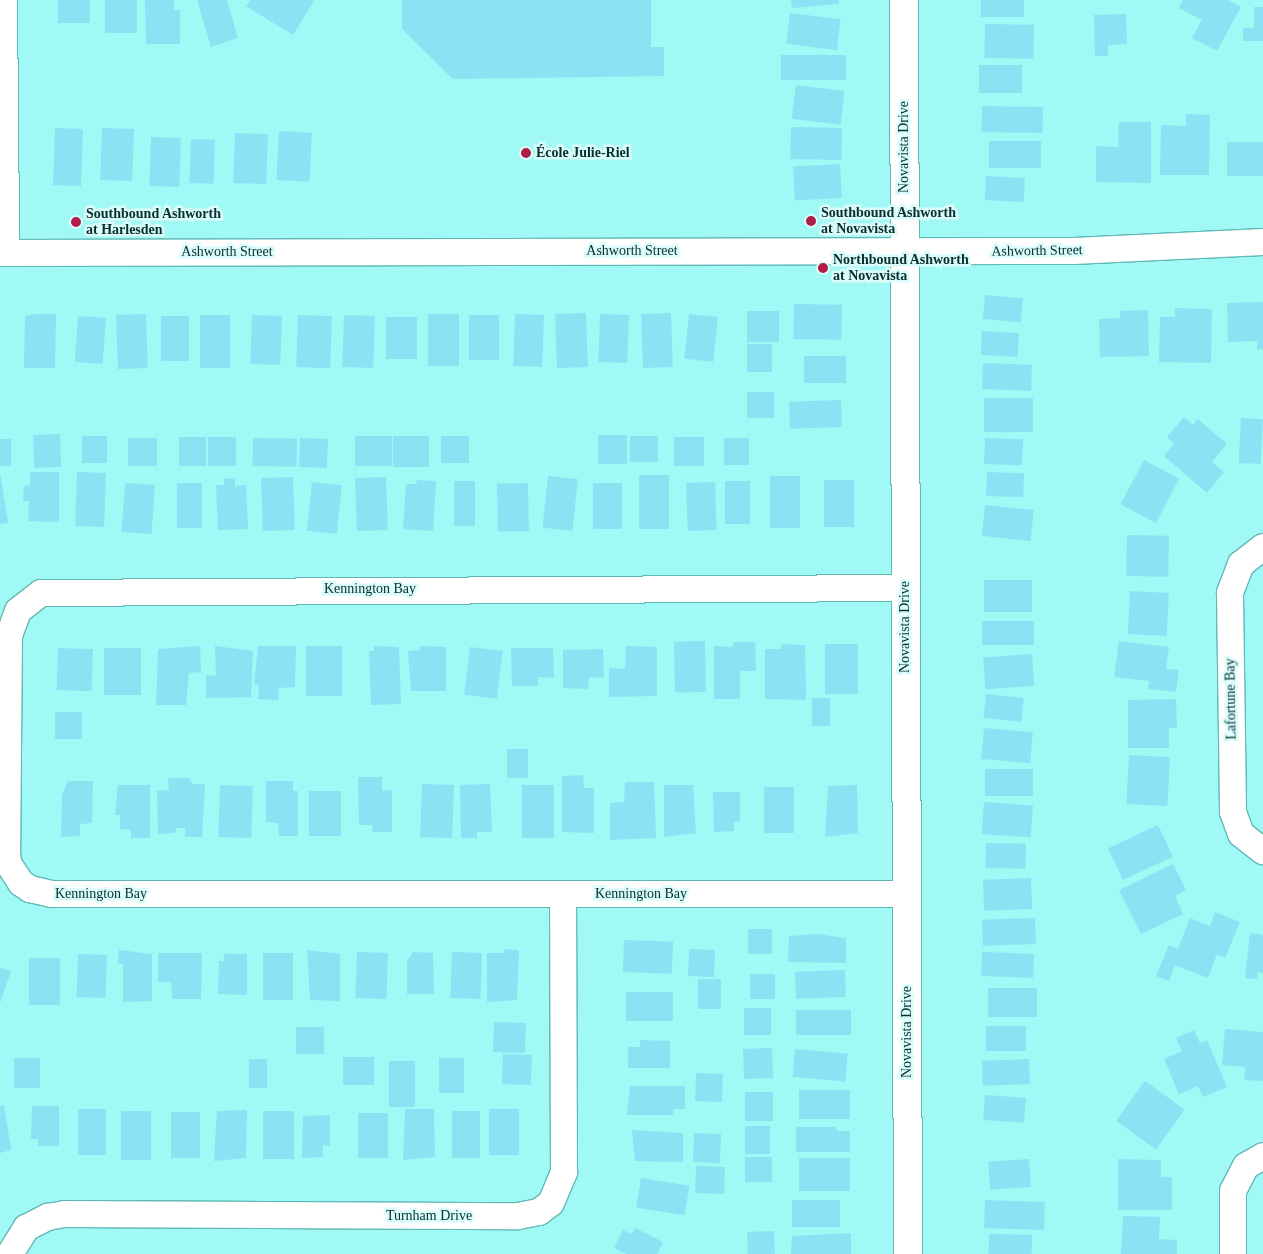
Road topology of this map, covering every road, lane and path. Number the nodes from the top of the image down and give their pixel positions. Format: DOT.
graph roads {
  1 [pos="4,0"];
  2 [pos="904,0"];
  3 [pos="1263,242"];
  4 [pos="904,251"];
  5 [pos="3,253"];
  6 [pos="1263,547"];
  7 [pos="905,588"];
  8 [pos="1263,851"];
  9 [pos="563,894"];
  10 [pos="906,894"];
  11 [pos="1263,1156"];
  12 [pos="10,1254"];
  13 [pos="908,1254"];
  14 [pos="1233,1254"];
  1 -- 5 [label="street"];
  2 -- 4 [label="street, Novavista Drive"];
  3 -- 4 [label="street, Ashworth Street"];
  4 -- 5 [label="street, Ashworth Street"];
  4 -- 7 [label="street, Novavista Drive"];
  6 -- 8 [label="street, Lafortune Bay"];
  7 -- 9 [label="street, Kennington Bay"];
  7 -- 10 [label="street, Novavista Drive"];
  9 -- 10 [label="street, Kennington Bay"];
  9 -- 12 [label="street, Turnham Drive"];
  10 -- 13 [label="street, Novavista Drive"];
  11 -- 14 [label="street"];
}
